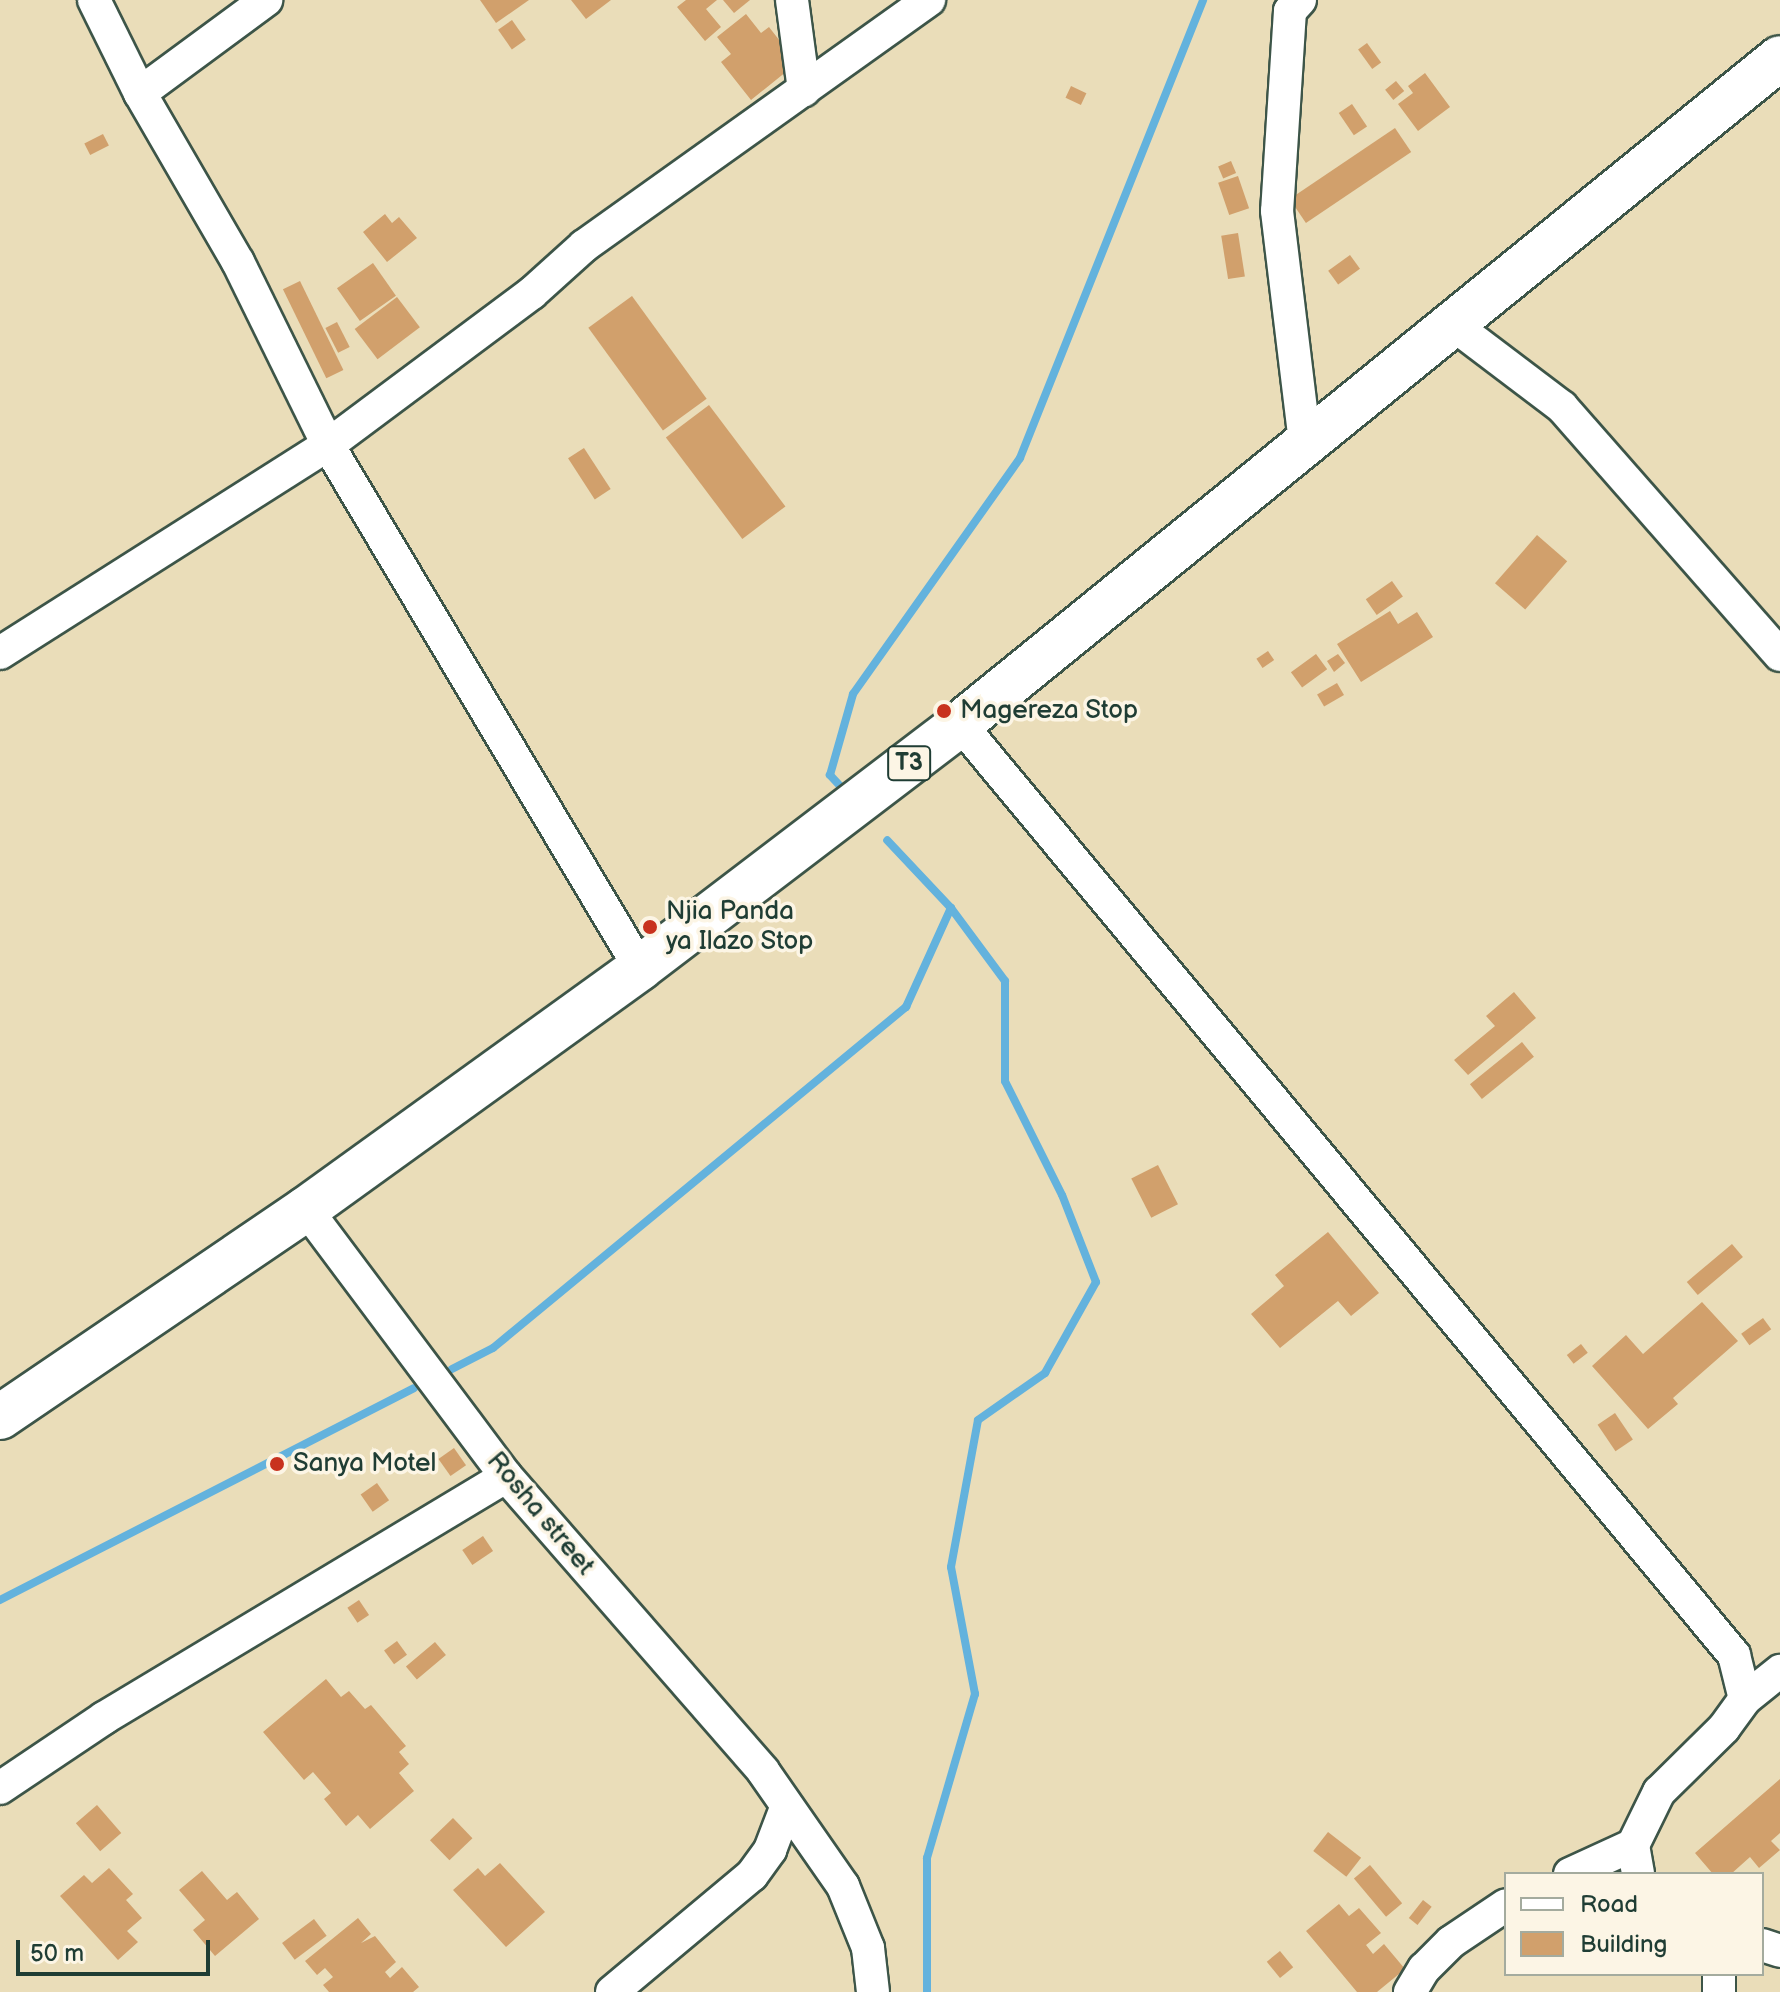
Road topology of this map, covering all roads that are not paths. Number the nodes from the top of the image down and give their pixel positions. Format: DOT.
graph roads {
  1 [pos="94,0"];
  2 [pos="266,0"];
  3 [pos="792,0"];
  4 [pos="929,0"];
  5 [pos="1300,0"];
  6 [pos="1780,58"];
  7 [pos="804,90"];
  8 [pos="140,93"];
  9 [pos="1451,323"];
  10 [pos="1305,441"];
  11 [pos="328,445"];
  12 [pos="0,653"];
  13 [pos="1780,655"];
  14 [pos="960,724"];
  15 [pos="640,968"];
  16 [pos="306,1209"];
  17 [pos="0,1417"];
  18 [pos="506,1476"];
  19 [pos="1780,1671"];
  20 [pos="1745,1699"];
  21 [pos="0,1788"];
  22 [pos="786,1808"];
  23 [pos="1635,1859"];
  24 [pos="1579,1872"];
  25 [pos="1504,1906"];
  26 [pos="612,1992"];
  27 [pos="873,1992"];
  28 [pos="1410,1992"];
  1 -- 8 [label="street"];
  2 -- 8 [label="street"];
  3 -- 7 [label="street"];
  4 -- 7 [label="street"];
  5 -- 10 [label="street"];
  6 -- 9 [label="highway, T3"];
  7 -- 11 [label="street"];
  8 -- 11 [label="street"];
  9 -- 10 [label="highway, T3"];
  9 -- 13 [label="street"];
  10 -- 14 [label="highway, T3"];
  11 -- 12 [label="street"];
  11 -- 15 [label="street"];
  14 -- 15 [label="highway, T3"];
  14 -- 20 [label="street"];
  15 -- 16 [label="highway, T3"];
  16 -- 17 [label="highway, T3"];
  16 -- 18 [label="street, Rosha street"];
  18 -- 21 [label="street"];
  18 -- 22 [label="street, Rosha street"];
  19 -- 20 [label="street"];
  20 -- 23 [label="street"];
  22 -- 26 [label="street"];
  22 -- 27 [label="street, Rosha street"];
  23 -- 24 [label="street"];
  25 -- 28 [label="street"];
}
